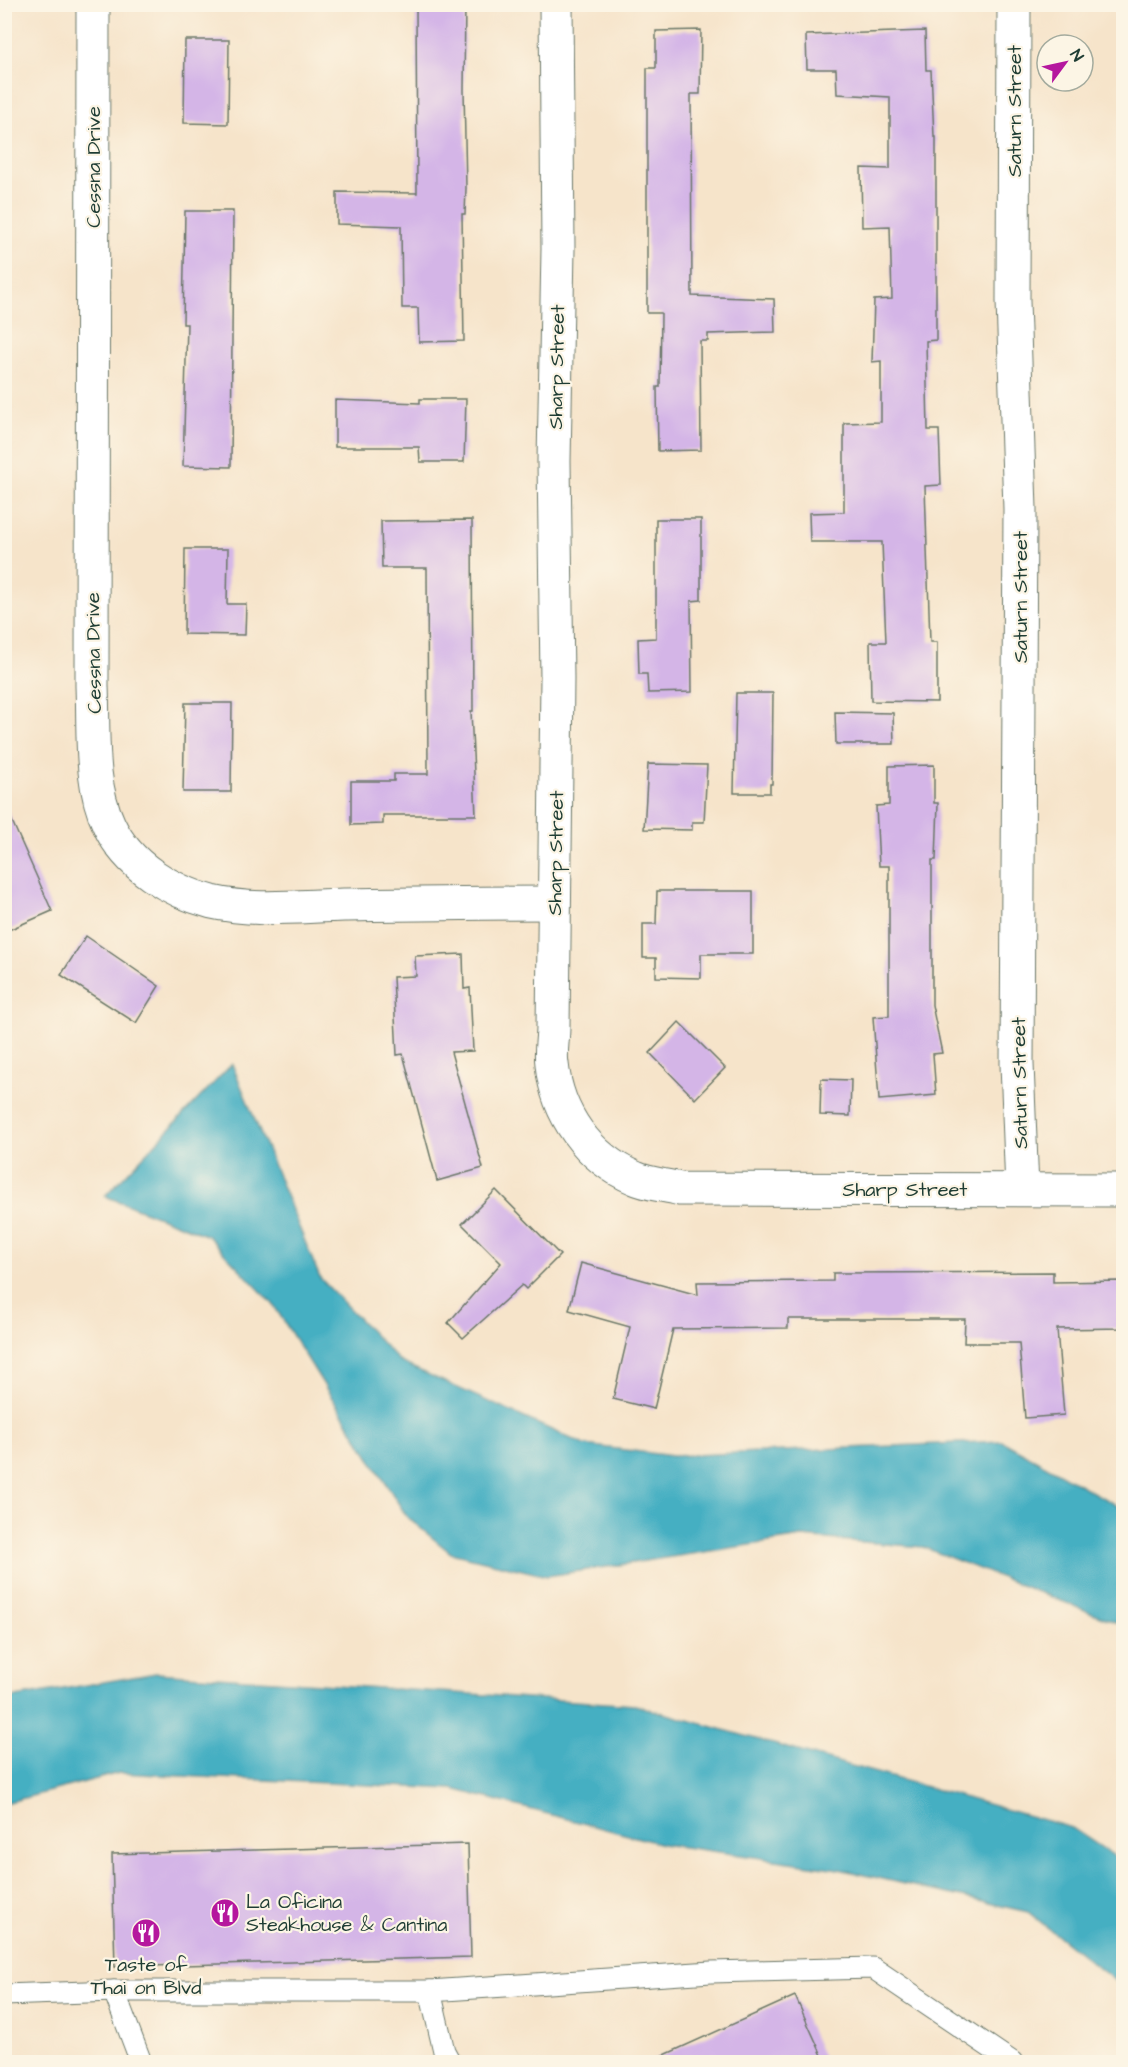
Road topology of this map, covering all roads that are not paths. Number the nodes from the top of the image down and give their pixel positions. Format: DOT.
graph roads {
  1 [pos="93,4"];
  2 [pos="556,4"];
  3 [pos="1014,4"];
  4 [pos="554,903"];
  5 [pos="1022,1189"];
  6 [pos="1124,1190"];
  7 [pos="114,1991"];
  8 [pos="430,1991"];
  9 [pos="4,1995"];
  10 [pos="141,2062"];
  11 [pos="450,2062"];
  12 [pos="1012,2062"];
  1 -- 4 [label="street, Cessna Drive"];
  2 -- 4 [label="street, Sharp Street"];
  3 -- 5 [label="street, Saturn Street"];
  4 -- 5 [label="street, Sharp Street"];
  5 -- 6 [label="street, Sharp Street"];
  7 -- 8 [label="lane"];
  7 -- 9 [label="lane"];
  7 -- 10 [label="lane"];
  8 -- 11 [label="lane"];
  8 -- 12 [label="lane"];
}
